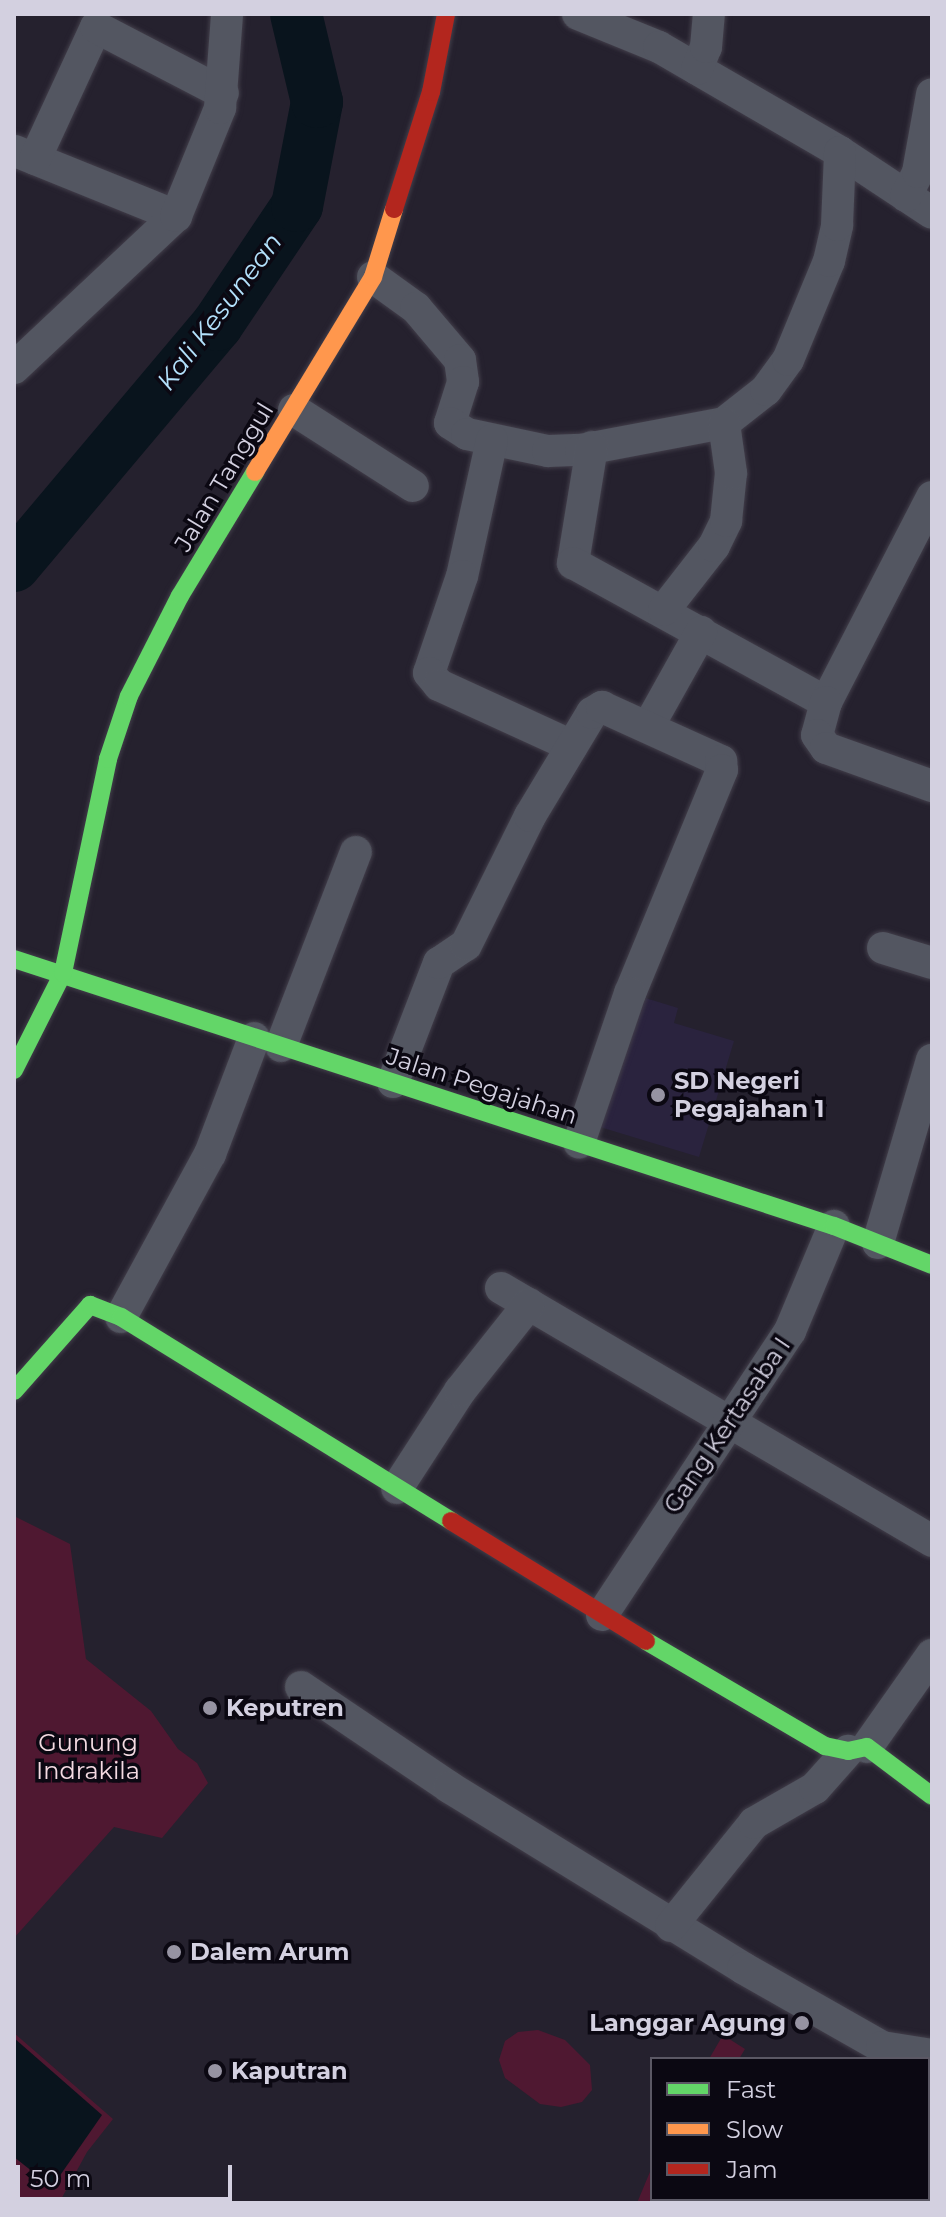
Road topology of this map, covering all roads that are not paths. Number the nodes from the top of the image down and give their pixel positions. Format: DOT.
graph roads {
  1 [pos="227,14"];
  2 [pos="446,14"];
  3 [pos="578,14"];
  4 [pos="709,14"];
  5 [pos="97,21"];
  6 [pos="697,69"];
  7 [pos="223,93"];
  8 [pos="932,94"];
  9 [pos="840,152"];
  10 [pos="24,155"];
  11 [pos="919,204"];
  12 [pos="176,216"];
  13 [pos="373,277"];
  14 [pos="14,368"];
  15 [pos="294,410"];
  16 [pos="724,423"];
  17 [pos="492,440"];
  18 [pos="592,447"];
  19 [pos="413,486"];
  20 [pos="932,497"];
  21 [pos="664,610"];
  22 [pos="701,632"];
  23 [pos="826,702"];
  24 [pos="648,727"];
  25 [pos="572,746"];
  26 [pos="932,786"];
  27 [pos="356,852"];
  28 [pos="883,948"];
  29 [pos="14,959"];
  30 [pos="932,963"];
  31 [pos="63,973"];
  32 [pos="267,1042"];
  33 [pos="932,1060"];
  34 [pos="14,1070"];
  35 [pos="393,1082"];
  36 [pos="579,1143"];
  37 [pos="834,1226"];
  38 [pos="878,1243"];
  39 [pos="932,1265"];
  40 [pos="501,1288"];
  41 [pos="529,1304"];
  42 [pos="121,1317"];
  43 [pos="14,1391"];
  44 [pos="731,1424"];
  45 [pos="397,1488"];
  46 [pos="932,1541"];
  47 [pos="602,1615"];
  48 [pos="932,1655"];
  49 [pos="301,1687"];
  50 [pos="857,1749"];
  51 [pos="932,1796"];
  52 [pos="671,1926"];
  53 [pos="932,2055"];
  1 -- 7 [label="street"];
  2 -- 13 [label="street, Jalan Tanggul"];
  3 -- 6 [label="street"];
  4 -- 6 [label="street"];
  5 -- 7 [label="street"];
  5 -- 10 [label="street"];
  6 -- 9 [label="street"];
  7 -- 12 [label="street"];
  8 -- 11 [label="street"];
  9 -- 11 [label="street"];
  9 -- 16 [label="street"];
  10 -- 12 [label="street"];
  12 -- 14 [label="street"];
  13 -- 15 [label="street, Jalan Tanggul"];
  13 -- 17 [label="street"];
  15 -- 19 [label="street"];
  15 -- 31 [label="street, Jalan Tanggul"];
  16 -- 18 [label="street"];
  16 -- 21 [label="street"];
  17 -- 18 [label="street"];
  17 -- 25 [label="street"];
  18 -- 21 [label="street"];
  20 -- 23 [label="street"];
  21 -- 22 [label="street"];
  22 -- 23 [label="street"];
  22 -- 24 [label="street"];
  23 -- 26 [label="street"];
  24 -- 25 [label="street"];
  24 -- 36 [label="street"];
  25 -- 35 [label="street"];
  27 -- 32 [label="street"];
  28 -- 30 [label="street"];
  29 -- 31 [label="street, Jalan Pegajahan"];
  31 -- 32 [label="street, Jalan Pegajahan"];
  31 -- 34 [label="street, Jalan Tanggul"];
  32 -- 35 [label="street, Jalan Pegajahan"];
  32 -- 42 [label="street"];
  33 -- 38 [label="street"];
  35 -- 36 [label="street, Jalan Pegajahan"];
  36 -- 37 [label="street, Jalan Pegajahan"];
  37 -- 38 [label="street, Jalan Pegajahan"];
  37 -- 44 [label="street, Gang Kertasaba I"];
  38 -- 39 [label="street, Jalan Pegajahan"];
  40 -- 41 [label="street"];
  41 -- 44 [label="street"];
  41 -- 45 [label="street"];
  42 -- 43 [label="street"];
  42 -- 45 [label="street"];
  44 -- 46 [label="street"];
  44 -- 47 [label="street, Gang Kertasaba I"];
  45 -- 47 [label="street"];
  47 -- 50 [label="street"];
  48 -- 50 [label="street"];
  49 -- 52 [label="street"];
  50 -- 51 [label="street"];
  50 -- 52 [label="street"];
  52 -- 53 [label="street"];
}
